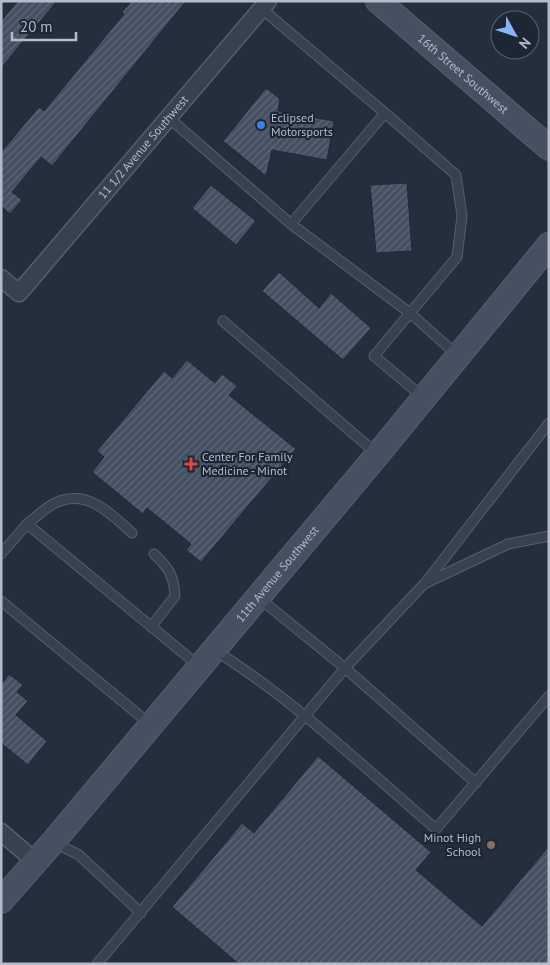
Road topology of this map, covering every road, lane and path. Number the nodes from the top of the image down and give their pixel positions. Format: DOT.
graph roads {
  1 [pos="378,1"];
  2 [pos="265,5"];
  3 [pos="385,113"];
  4 [pos="169,118"];
  5 [pos="549,148"];
  6 [pos="291,224"];
  7 [pos="549,245"];
  8 [pos="1,278"];
  9 [pos="410,314"];
  10 [pos="223,321"];
  11 [pos="457,355"];
  12 [pos="423,397"];
  13 [pos="549,423"];
  14 [pos="378,454"];
  15 [pos="27,524"];
  16 [pos="132,533"];
  17 [pos="549,536"];
  18 [pos="1,554"];
  19 [pos="154,554"];
  20 [pos="424,584"];
  21 [pos="258,597"];
  22 [pos="1,601"];
  23 [pos="151,627"];
  24 [pos="207,658"];
  25 [pos="345,668"];
  26 [pos="549,696"];
  27 [pos="305,717"];
  28 [pos="151,725"];
  29 [pos="476,783"];
  30 [pos="1,832"];
  31 [pos="53,842"];
  32 [pos="35,861"];
  33 [pos="1,901"];
  34 [pos="141,913"];
  35 [pos="97,964"];
  1 -- 5 [label="street, 16th Street Southwest"];
  2 -- 3 [label="lane"];
  2 -- 4 [label="street, 11 1/2 Avenue Southwest"];
  3 -- 6 [label="lane"];
  3 -- 9 [label="lane"];
  4 -- 6 [label="lane"];
  4 -- 8 [label="street, 11 1/2 Avenue Southwest"];
  6 -- 9 [label="lane"];
  7 -- 11 [label="street, 11th Avenue Southwest"];
  9 -- 11 [label="lane"];
  9 -- 12 [label="lane"];
  10 -- 14 [label="lane"];
  11 -- 12 [label="street, 11th Avenue Southwest"];
  12 -- 14 [label="street, 11th Avenue Southwest"];
  13 -- 20 [label="lane"];
  14 -- 21 [label="street, 11th Avenue Southwest"];
  15 -- 16 [label="lane"];
  15 -- 18 [label="lane"];
  15 -- 23 [label="lane"];
  17 -- 20 [label="lane"];
  19 -- 23 [label="lane"];
  20 -- 25 [label="lane"];
  21 -- 24 [label="street, 11th Avenue Southwest"];
  21 -- 25 [label="lane"];
  22 -- 28 [label="lane"];
  23 -- 24 [label="lane"];
  24 -- 27 [label="lane"];
  24 -- 28 [label="street, 11th Avenue Southwest"];
  25 -- 27 [label="lane"];
  25 -- 29 [label="lane"];
  26 -- 29 [label="lane"];
  27 -- 29 [label="lane"];
  27 -- 34 [label="lane"];
  28 -- 31 [label="street, 11th Avenue Southwest"];
  30 -- 32 [label="street"];
  31 -- 32 [label="street, 11th Avenue Southwest"];
  31 -- 34 [label="lane"];
  32 -- 33 [label="street, 11th Avenue Southwest"];
  34 -- 35 [label="lane"];
}
